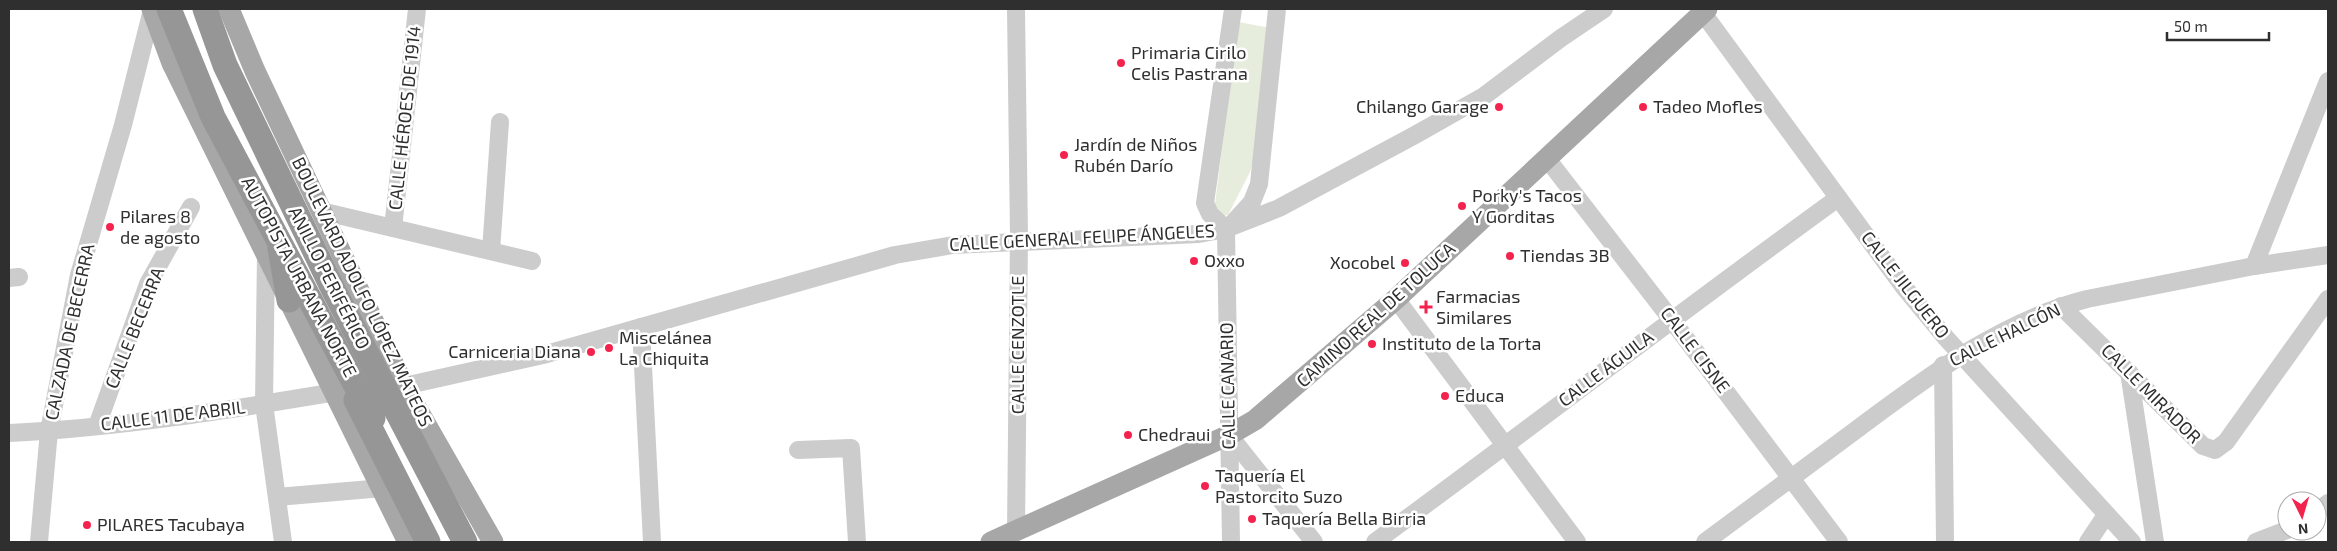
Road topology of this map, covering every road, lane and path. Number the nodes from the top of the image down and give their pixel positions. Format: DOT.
graph roads {
  1 [pos="158,9"];
  2 [pos="178,9"];
  3 [pos="193,9"];
  4 [pos="205,9"];
  5 [pos="229,9"];
  6 [pos="417,9"];
  7 [pos="1016,9"];
  8 [pos="1233,9"];
  9 [pos="1277,9"];
  10 [pos="1604,9"];
  11 [pos="1704,10"];
  12 [pos="2328,81"];
  13 [pos="500,122"];
  14 [pos="1548,160"];
  15 [pos="1838,198"];
  16 [pos="192,207"];
  17 [pos="322,211"];
  18 [pos="393,228"];
  19 [pos="1226,229"];
  20 [pos="1019,244"];
  21 [pos="273,251"];
  22 [pos="491,251"];
  23 [pos="2328,255"];
  24 [pos="532,261"];
  25 [pos="2254,266"];
  26 [pos="1396,299"];
  27 [pos="2328,299"];
  28 [pos="289,300"];
  29 [pos="2061,306"];
  30 [pos="1672,319"];
  31 [pos="641,327"];
  32 [pos="1961,354"];
  33 [pos="1943,365"];
  34 [pos="2129,372"];
  35 [pos="404,386"];
  36 [pos="336,392"];
  37 [pos="264,404"];
  38 [pos="97,426"];
  39 [pos="49,431"];
  40 [pos="9,432"];
  41 [pos="1229,435"];
  42 [pos="1506,446"];
  43 [pos="798,450"];
  44 [pos="1792,477"];
  45 [pos="383,488"];
  46 [pos="277,497"];
  47 [pos="2106,515"];
  48 [pos="1016,531"];
  49 [pos="2277,534"];
  50 [pos="461,539"];
  51 [pos="39,542"];
  52 [pos="283,542"];
  53 [pos="408,542"];
  54 [pos="428,542"];
  55 [pos="437,542"];
  56 [pos="493,542"];
  57 [pos="652,542"];
  58 [pos="856,542"];
  59 [pos="991,542"];
  60 [pos="1231,542"];
  61 [pos="1314,542"];
  62 [pos="1375,542"];
  63 [pos="1577,542"];
  64 [pos="1705,542"];
  65 [pos="1839,542"];
  66 [pos="1945,542"];
  67 [pos="2088,542"];
  68 [pos="2132,542"];
  69 [pos="2154,542"];
  70 [pos="2256,542"];
  1 -- 21 [label="main road"];
  1 -- 39 [label="street, CALZADA DE BECERRA"];
  1 -- 55 [label="highway, AUTOPISTA URBANA NORTE, bridge"];
  2 -- 21 [label="highway, ANILLO PERIFÉRICO"];
  3 -- 50 [label="highway, AUTOPISTA URBANA NORTE"];
  4 -- 50 [label="highway, ANILLO PERIFÉRICO"];
  5 -- 17 [label="main road, BOULEVARD ADOLFO LÓPEZ MATEOS"];
  6 -- 18 [label="street, CALLE HÉROES DE 1914"];
  7 -- 20 [label="street, CALLE CENZOTLE"];
  8 -- 19 [label="street"];
  9 -- 19 [label="street"];
  10 -- 19 [label="street, CALLE GENERAL FELIPE ÁNGELES"];
  11 -- 14 [label="main road, CAMINO REAL DE TOLUCA"];
  11 -- 15 [label="street, CALLE JILGUERO"];
  12 -- 25 [label="street"];
  13 -- 22 [label="street"];
  14 -- 26 [label="main road, CAMINO REAL DE TOLUCA"];
  14 -- 30 [label="street, CALLE CISNE"];
  15 -- 30 [label="street, CALLE ÁGUILA"];
  15 -- 32 [label="street, CALLE JILGUERO"];
  16 -- 38 [label="street, CALLE BECERRA"];
  17 -- 18 [label="street"];
  17 -- 35 [label="main road, BOULEVARD ADOLFO LÓPEZ MATEOS"];
  18 -- 22 [label="street"];
  19 -- 20 [label="street, CALLE GENERAL FELIPE ÁNGELES"];
  19 -- 41 [label="street, CALLE CANARIO"];
  20 -- 31 [label="street, CALLE GENERAL FELIPE ÁNGELES"];
  20 -- 48 [label="street, CALLE CENZOTLE"];
  21 -- 28 [label="highway"];
  21 -- 37 [label="street"];
  21 -- 54 [label="highway, ANILLO PERIFÉRICO"];
  22 -- 24 [label="street"];
  23 -- 25 [label="street, CALLE HALCÓN"];
  25 -- 29 [label="street, CALLE HALCÓN"];
  26 -- 41 [label="main road, CAMINO REAL DE TOLUCA"];
  26 -- 42 [label="street"];
  27 -- 34 [label="street, CALLE MIRADOR"];
  28 -- 36 [label="main road"];
  29 -- 32 [label="street, CALLE HALCÓN"];
  29 -- 34 [label="street, CALLE MIRADOR"];
  30 -- 42 [label="street, CALLE ÁGUILA"];
  30 -- 44 [label="street, CALLE CISNE"];
  31 -- 35 [label="street, CALLE GENERAL FELIPE ÁNGELES"];
  31 -- 57 [label="street"];
  32 -- 33 [label="street, CALLE HALCÓN"];
  32 -- 47 [label="street, CALLE JILGUERO"];
  33 -- 44 [label="street, CALLE HALCÓN"];
  33 -- 66 [label="street"];
  34 -- 69 [label="street"];
  35 -- 56 [label="main road, BOULEVARD ADOLFO LÓPEZ MATEOS"];
  36 -- 37 [label="street, CALLE 11 DE ABRIL"];
  36 -- 45 [label="main road"];
  37 -- 38 [label="street, CALLE 11 DE ABRIL"];
  37 -- 46 [label="street"];
  38 -- 39 [label="street, CALLE 11 DE ABRIL"];
  39 -- 40 [label="street, CALLE 11 DE ABRIL"];
  39 -- 51 [label="street, CALZADA DE BECERRA"];
  41 -- 48 [label="main road, CAMINO REAL DE TOLUCA"];
  41 -- 60 [label="street, CALLE CANARIO"];
  41 -- 61 [label="street"];
  42 -- 62 [label="street, CALLE ÁGUILA"];
  42 -- 63 [label="street"];
  43 -- 58 [label="street"];
  44 -- 64 [label="street, CALLE HALCÓN"];
  44 -- 65 [label="street, CALLE CISNE"];
  45 -- 46 [label="street"];
  45 -- 53 [label="main road"];
  46 -- 52 [label="street"];
  47 -- 67 [label="street"];
  47 -- 68 [label="street, CALLE JILGUERO"];
  48 -- 59 [label="main road, CAMINO REAL DE TOLUCA"];
  49 -- 70 [label="street"];
}
